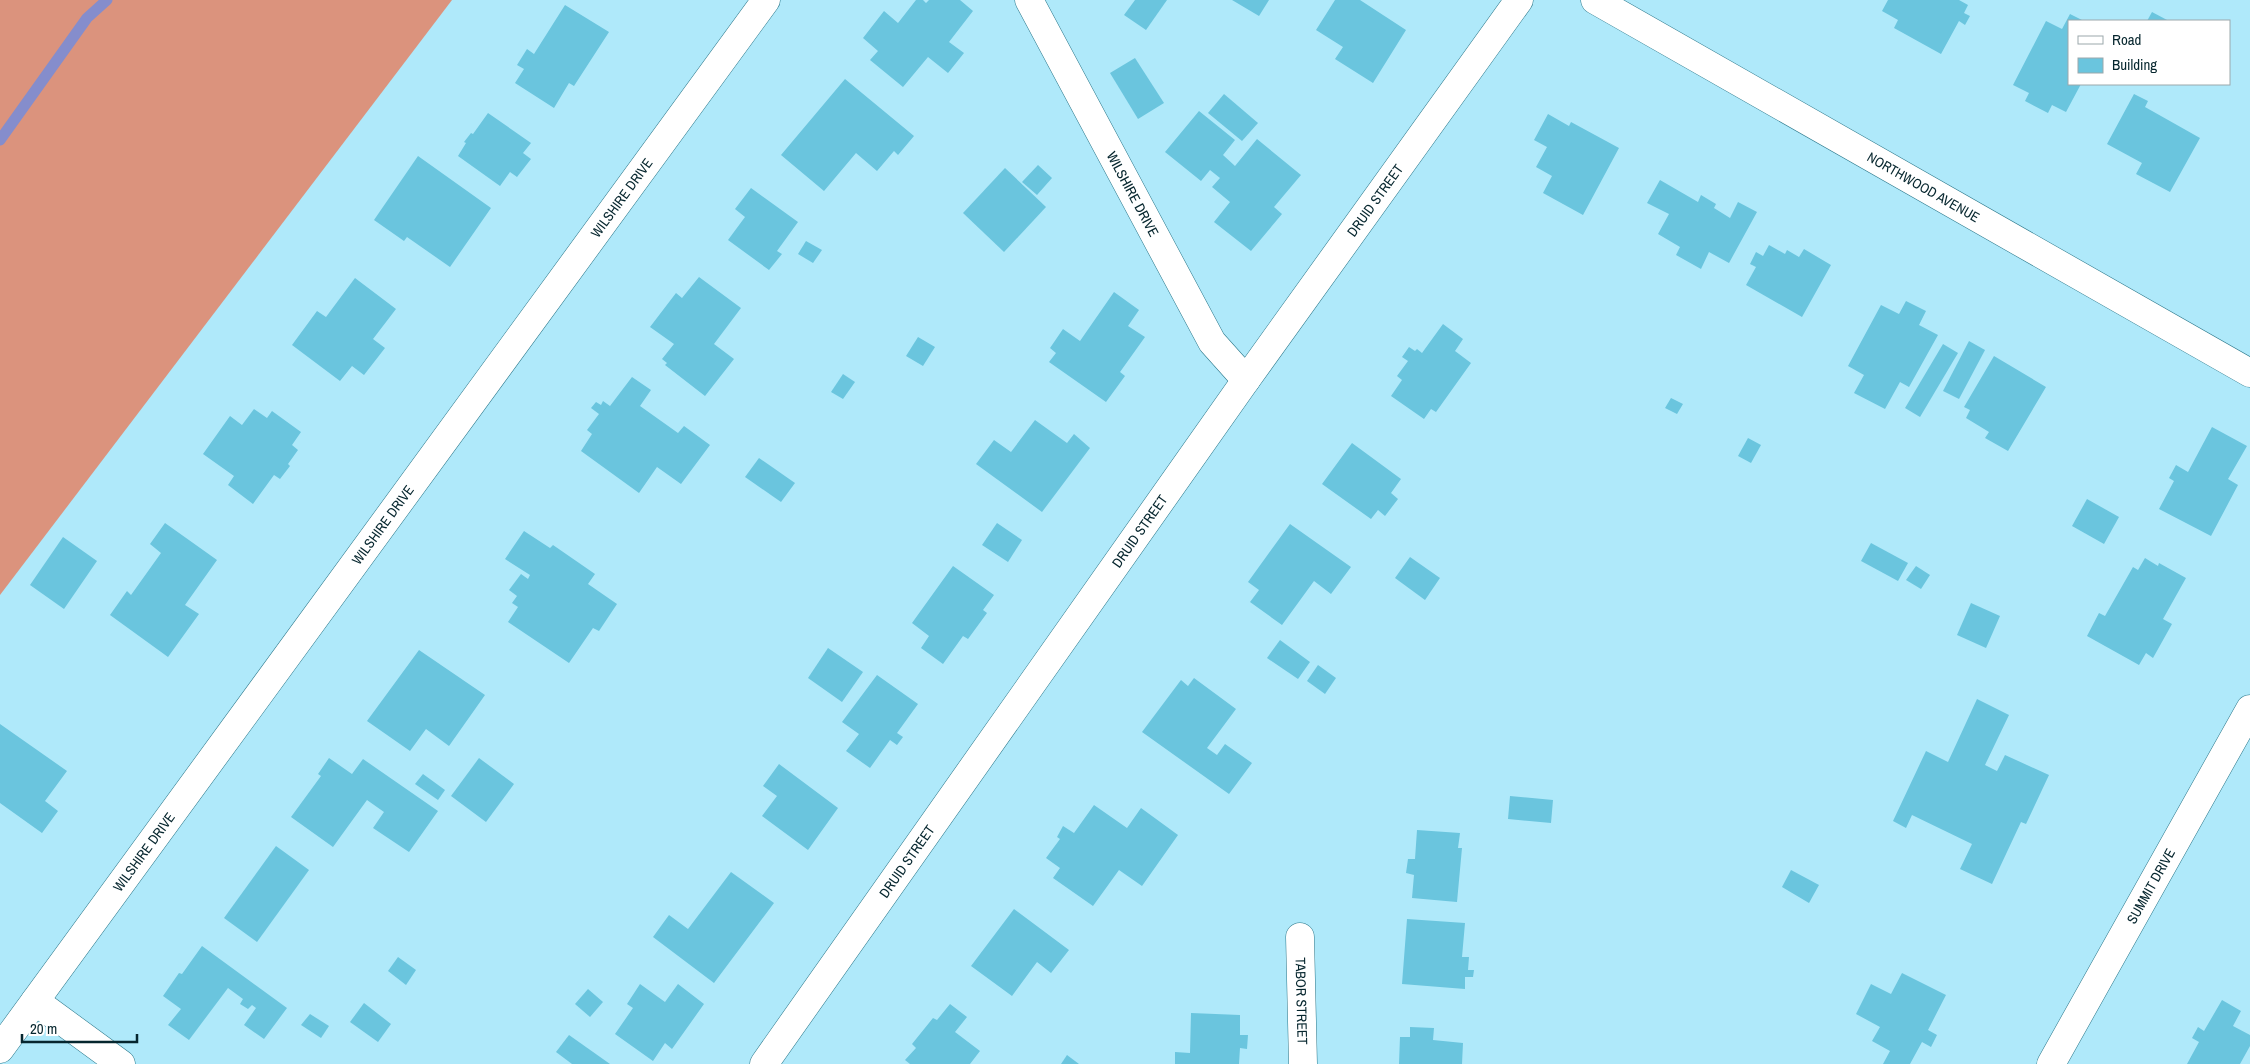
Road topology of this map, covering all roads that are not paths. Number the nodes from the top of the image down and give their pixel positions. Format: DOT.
graph roads {
  1 [pos="766,0"];
  2 [pos="1030,0"];
  3 [pos="1519,0"];
  4 [pos="1596,0"];
  5 [pos="2250,373"];
  6 [pos="1246,380"];
  7 [pos="2246,725"];
  8 [pos="1300,937"];
  9 [pos="35,1001"];
  10 [pos="0,1049"];
  11 [pos="121,1064"];
  12 [pos="764,1064"];
  13 [pos="1304,1064"];
  14 [pos="2051,1064"];
  1 -- 9 [label="street, WILSHIRE DRIVE"];
  2 -- 6 [label="street, WILSHIRE DRIVE"];
  3 -- 6 [label="street, DRUID STREET"];
  4 -- 5 [label="street, NORTHWOOD AVENUE"];
  6 -- 12 [label="street, DRUID STREET"];
  7 -- 14 [label="street, SUMMIT DRIVE"];
  8 -- 13 [label="street, TABOR STREET"];
  9 -- 10 [label="street, WILSHIRE DRIVE"];
  9 -- 11 [label="street"];
}
